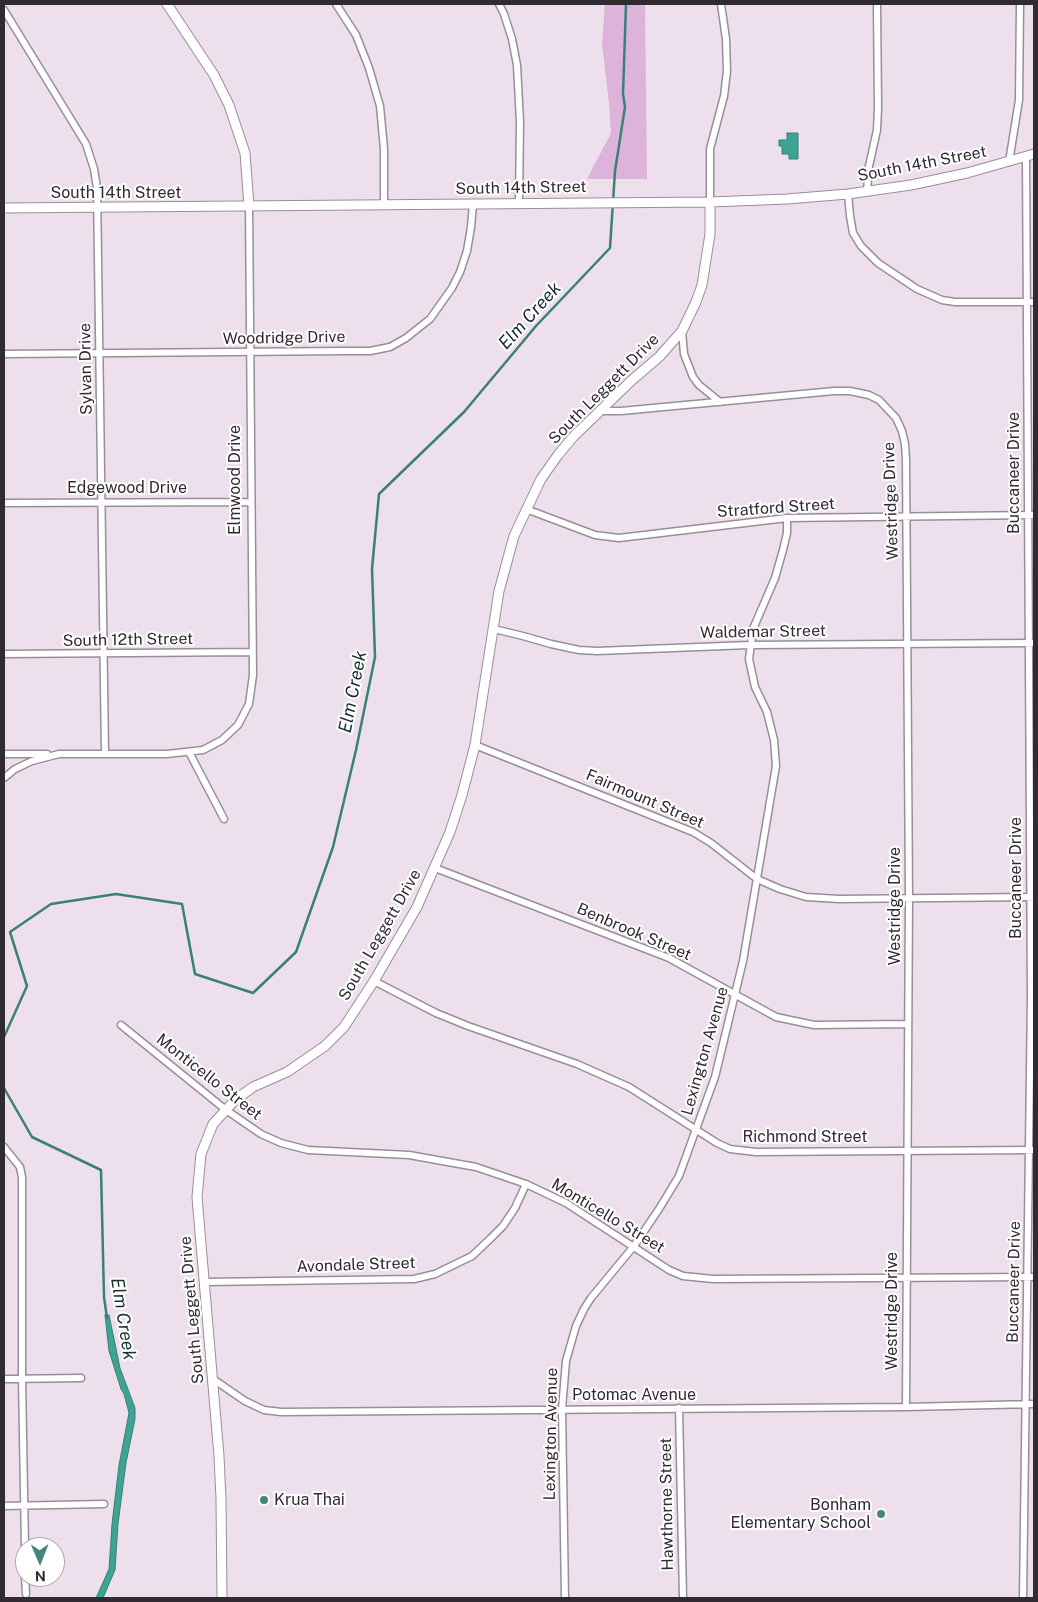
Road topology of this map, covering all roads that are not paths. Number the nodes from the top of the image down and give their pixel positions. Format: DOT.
graph roads {
  1 [pos="166,4"];
  2 [pos="336,4"];
  3 [pos="499,4"];
  4 [pos="721,4"];
  5 [pos="877,4"];
  6 [pos="1020,4"];
  7 [pos="4,10"];
  8 [pos="1030,155"];
  9 [pos="1009,162"];
  10 [pos="867,191"];
  11 [pos="848,194"];
  12 [pos="710,202"];
  13 [pos="519,203"];
  14 [pos="384,204"];
  15 [pos="473,204"];
  16 [pos="249,206"];
  17 [pos="4,208"];
  18 [pos="98,208"];
  19 [pos="1026,302"];
  20 [pos="1034,302"];
  21 [pos="682,331"];
  22 [pos="250,352"];
  23 [pos="99,353"];
  24 [pos="4,354"];
  25 [pos="720,402"];
  26 [pos="600,411"];
  27 [pos="101,502"];
  28 [pos="250,502"];
  29 [pos="4,503"];
  30 [pos="526,509"];
  31 [pos="906,516"];
  32 [pos="1031,516"];
  33 [pos="787,518"];
  34 [pos="494,629"];
  35 [pos="1031,642"];
  36 [pos="907,644"];
  37 [pos="750,645"];
  38 [pos="252,652"];
  39 [pos="4,654"];
  40 [pos="103,654"];
  41 [pos="475,746"];
  42 [pos="189,752"];
  43 [pos="4,754"];
  44 [pos="59,754"];
  45 [pos="105,754"];
  46 [pos="4,778"];
  47 [pos="224,819"];
  48 [pos="435,868"];
  49 [pos="757,879"];
  50 [pos="1032,897"];
  51 [pos="909,898"];
  52 [pos="374,981"];
  53 [pos="736,995"];
  54 [pos="908,1024"];
  55 [pos="121,1025"];
  56 [pos="226,1110"];
  57 [pos="697,1130"];
  58 [pos="4,1146"];
  59 [pos="1032,1150"];
  60 [pos="907,1151"];
  61 [pos="526,1184"];
  62 [pos="634,1246"];
  63 [pos="906,1277"];
  64 [pos="1031,1277"];
  65 [pos="205,1282"];
  66 [pos="81,1378"];
  67 [pos="4,1379"];
  68 [pos="22,1379"];
  69 [pos="213,1379"];
  70 [pos="1025,1404"];
  71 [pos="1034,1404"];
  72 [pos="906,1407"];
  73 [pos="679,1408"];
  74 [pos="562,1409"];
  75 [pos="104,1504"];
  76 [pos="25,1505"];
  77 [pos="4,1506"];
  78 [pos="25,1537"];
  79 [pos="26,1587"];
  80 [pos="26,1594"];
  81 [pos="222,1598"];
  82 [pos="565,1598"];
  83 [pos="683,1598"];
  84 [pos="1023,1598"];
  1 -- 16 [label="street, Elmwood Drive"];
  2 -- 14 [label="street"];
  3 -- 13 [label="street"];
  4 -- 12 [label="street"];
  5 -- 10 [label="street"];
  6 -- 9 [label="street"];
  7 -- 18 [label="street, Sylvan Drive"];
  8 -- 9 [label="street, South 14th Street"];
  8 -- 19 [label="street, Buccaneer Drive"];
  9 -- 10 [label="street, South 14th Street"];
  10 -- 11 [label="street, South 14th Street"];
  11 -- 12 [label="street, South 14th Street"];
  11 -- 19 [label="street"];
  12 -- 13 [label="street, South 14th Street"];
  12 -- 21 [label="street, South Leggett Drive"];
  13 -- 15 [label="street, South 14th Street"];
  14 -- 15 [label="street, South 14th Street"];
  14 -- 16 [label="street, South 14th Street"];
  15 -- 22 [label="street, Woodridge Drive"];
  16 -- 18 [label="street, South 14th Street"];
  16 -- 22 [label="street, Elmwood Drive"];
  17 -- 18 [label="street, South 14th Street"];
  18 -- 23 [label="street, Sylvan Drive"];
  19 -- 20 [label="street"];
  19 -- 32 [label="street, Buccaneer Drive"];
  21 -- 25 [label="street"];
  21 -- 26 [label="street, South Leggett Drive"];
  22 -- 23 [label="street, Woodridge Drive"];
  22 -- 28 [label="street, Elmwood Drive"];
  23 -- 24 [label="street, Woodridge Drive"];
  23 -- 27 [label="street, Sylvan Drive"];
  25 -- 26 [label="street"];
  25 -- 31 [label="street, Westridge Drive"];
  26 -- 30 [label="street, South Leggett Drive"];
  27 -- 28 [label="street, Edgewood Drive"];
  27 -- 29 [label="street, Edgewood Drive"];
  27 -- 40 [label="street, Sylvan Drive"];
  28 -- 38 [label="street, Elmwood Drive"];
  30 -- 33 [label="street, Stratford Street"];
  30 -- 34 [label="street, South Leggett Drive"];
  31 -- 32 [label="street, Stratford Street"];
  31 -- 33 [label="street, Stratford Street"];
  31 -- 36 [label="street, Westridge Drive"];
  32 -- 35 [label="street, Buccaneer Drive"];
  33 -- 37 [label="street, Lexington Avenue"];
  34 -- 37 [label="street, Waldemar Street"];
  34 -- 41 [label="street, South Leggett Drive"];
  35 -- 36 [label="street, Waldemar Street"];
  35 -- 50 [label="street, Buccaneer Drive"];
  36 -- 37 [label="street, Waldemar Street"];
  36 -- 51 [label="street, Westridge Drive"];
  37 -- 49 [label="street, Lexington Avenue"];
  38 -- 40 [label="street, South 12th Street"];
  38 -- 42 [label="street, Elmwood Drive"];
  39 -- 40 [label="street, South 12th Street"];
  40 -- 45 [label="street, Sylvan Drive"];
  41 -- 48 [label="street, South Leggett Drive"];
  41 -- 49 [label="street, Fairmount Street"];
  42 -- 45 [label="street, Elmwood Drive"];
  42 -- 47 [label="street"];
  43 -- 44 [label="street"];
  44 -- 45 [label="street, Elmwood Drive"];
  44 -- 46 [label="street, Elmwood Drive"];
  48 -- 52 [label="street, South Leggett Drive"];
  48 -- 53 [label="street, Benbrook Street"];
  49 -- 51 [label="street, Fairmount Street"];
  49 -- 53 [label="street, Lexington Avenue"];
  50 -- 51 [label="street, Fairmount Street"];
  50 -- 59 [label="street, Buccaneer Drive"];
  51 -- 54 [label="street, Westridge Drive"];
  52 -- 56 [label="street, South Leggett Drive"];
  52 -- 57 [label="street, Richmond Street"];
  53 -- 54 [label="street, Benbrook Street"];
  53 -- 57 [label="street, Lexington Avenue"];
  54 -- 60 [label="street, Westridge Drive"];
  55 -- 56 [label="street, Monticello Street"];
  56 -- 61 [label="street, Monticello Street"];
  56 -- 65 [label="street, South Leggett Drive"];
  57 -- 60 [label="street, Richmond Street"];
  57 -- 62 [label="street, Lexington Avenue"];
  58 -- 68 [label="street"];
  59 -- 60 [label="street, Richmond Street"];
  59 -- 64 [label="street, Buccaneer Drive"];
  60 -- 63 [label="street, Westridge Drive"];
  61 -- 62 [label="street, Monticello Street"];
  61 -- 65 [label="street, Avondale Street"];
  62 -- 63 [label="street, Monticello Street"];
  62 -- 74 [label="street, Lexington Avenue"];
  63 -- 64 [label="street, Monticello Street"];
  63 -- 72 [label="street, Westridge Drive"];
  64 -- 70 [label="street, Buccaneer Drive"];
  65 -- 69 [label="street, South Leggett Drive"];
  66 -- 68 [label="street"];
  67 -- 68 [label="street"];
  68 -- 76 [label="street"];
  69 -- 74 [label="street, Potomac Avenue"];
  69 -- 81 [label="street, South Leggett Drive"];
  70 -- 71 [label="street, Potomac Avenue"];
  70 -- 72 [label="street, Potomac Avenue"];
  70 -- 84 [label="street, Buccaneer Drive"];
  72 -- 73 [label="street, Potomac Avenue"];
  73 -- 74 [label="street, Potomac Avenue"];
  73 -- 83 [label="street, Hawthorne Street"];
  74 -- 82 [label="street, Lexington Avenue"];
  75 -- 76 [label="street"];
  76 -- 77 [label="street"];
  76 -- 78 [label="street"];
  79 -- 80 [label="street"];
}
